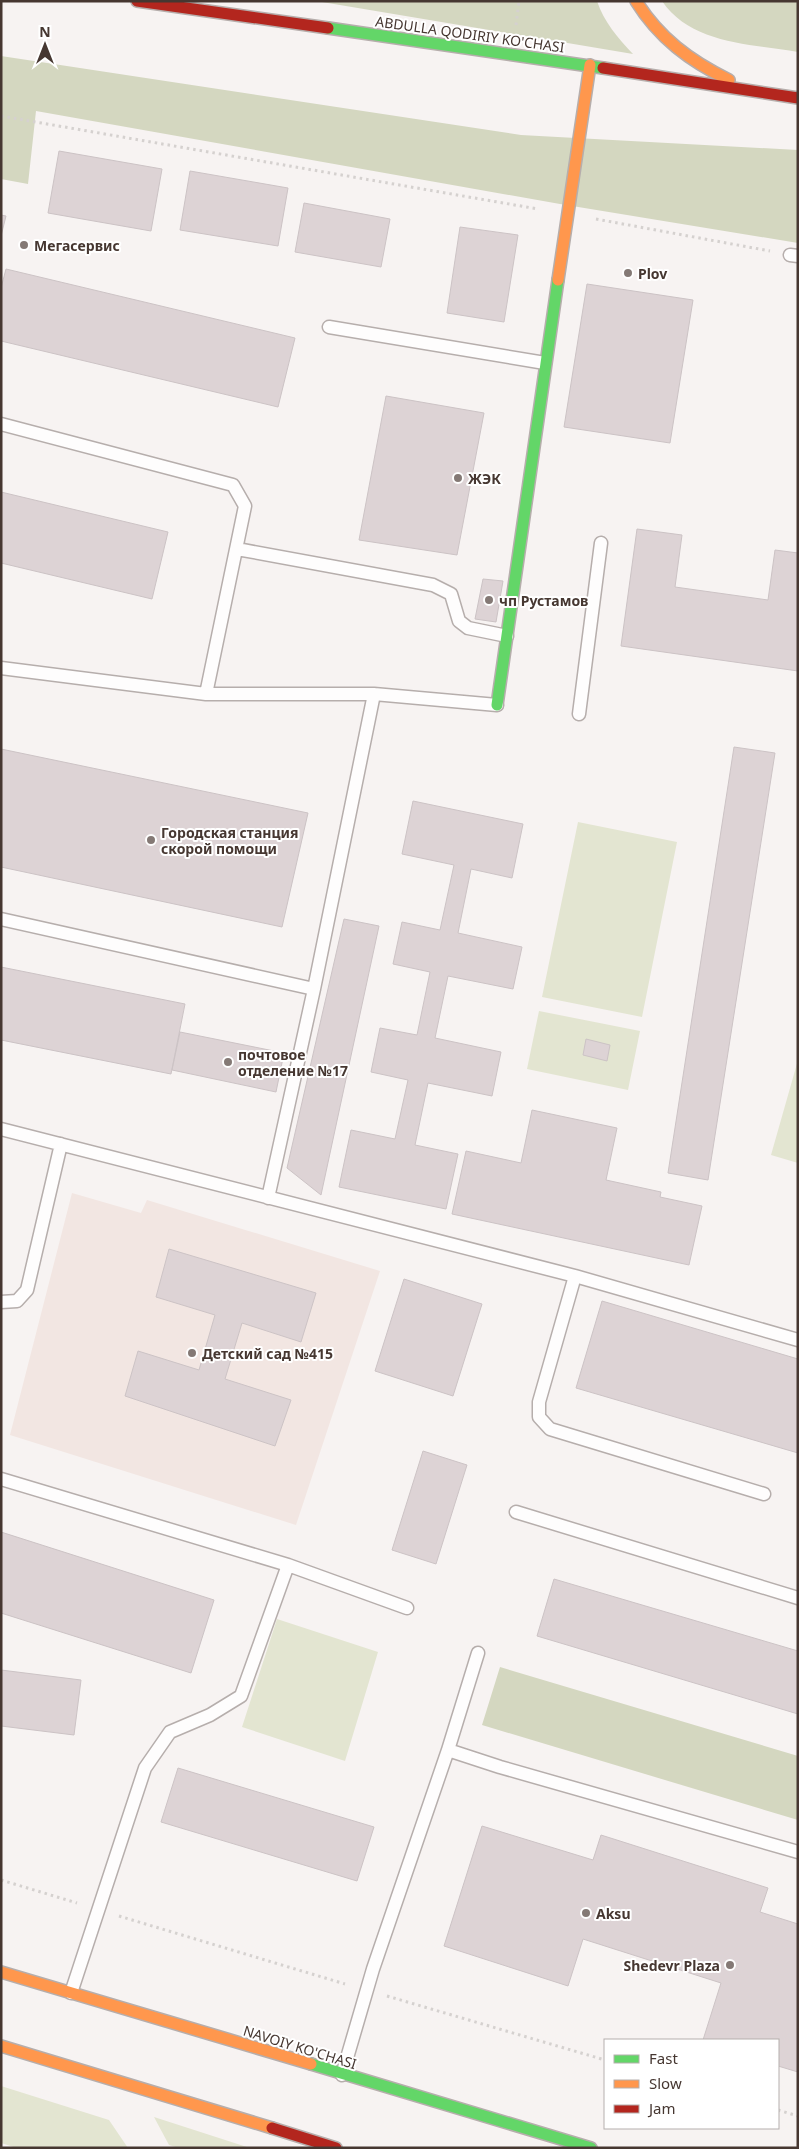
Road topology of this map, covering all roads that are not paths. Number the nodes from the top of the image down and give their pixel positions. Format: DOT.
graph roads {
  1 [pos="137,1"];
  2 [pos="636,1"];
  3 [pos="590,66"];
  4 [pos="759,92"];
  5 [pos="798,98"];
  6 [pos="329,327"];
  7 [pos="545,363"];
  8 [pos="1,424"];
  9 [pos="601,542"];
  10 [pos="237,549"];
  11 [pos="507,636"];
  12 [pos="1,668"];
  13 [pos="206,694"];
  14 [pos="374,694"];
  15 [pos="497,705"];
  16 [pos="579,714"];
  17 [pos="1,919"];
  18 [pos="314,989"];
  19 [pos="1,1129"];
  20 [pos="61,1144"];
  21 [pos="268,1198"];
  22 [pos="575,1276"];
  23 [pos="1,1302"];
  24 [pos="798,1340"];
  25 [pos="1,1479"];
  26 [pos="764,1494"];
  27 [pos="516,1512"];
  28 [pos="288,1565"];
  29 [pos="798,1598"];
  30 [pos="407,1608"];
  31 [pos="478,1653"];
  32 [pos="448,1750"];
  33 [pos="798,1852"];
  34 [pos="1,1972"];
  35 [pos="71,1993"];
  36 [pos="1,2046"];
  37 [pos="342,2075"];
  38 [pos="336,2148"];
  39 [pos="591,2148"];
  1 -- 3 [label="main road, ABDULLA QODIRIY KO'CHASI"];
  2 -- 4 [label="main road"];
  3 -- 4 [label="main road, ABDULLA QODIRIY KO'CHASI"];
  3 -- 7 [label="main road"];
  4 -- 5 [label="main road, ABDULLA QODIRIY KO'CHASI"];
  6 -- 7 [label="lane"];
  7 -- 11 [label="main road"];
  8 -- 10 [label="lane"];
  9 -- 16 [label="lane"];
  10 -- 11 [label="lane"];
  10 -- 13 [label="lane"];
  11 -- 15 [label="main road"];
  12 -- 13 [label="lane"];
  13 -- 14 [label="lane"];
  14 -- 15 [label="lane"];
  14 -- 18 [label="lane"];
  17 -- 18 [label="lane"];
  18 -- 21 [label="lane"];
  19 -- 20 [label="lane"];
  20 -- 21 [label="lane"];
  20 -- 23 [label="lane"];
  21 -- 22 [label="lane"];
  22 -- 24 [label="lane"];
  22 -- 26 [label="lane"];
  25 -- 28 [label="lane"];
  27 -- 29 [label="lane"];
  28 -- 30 [label="lane"];
  28 -- 35 [label="lane"];
  31 -- 32 [label="lane"];
  32 -- 33 [label="lane"];
  32 -- 37 [label="lane"];
  34 -- 35 [label="main road, NAVOIY KO'CHASI"];
  35 -- 37 [label="main road, NAVOIY KO'CHASI"];
  36 -- 38 [label="main road"];
  37 -- 39 [label="main road, NAVOIY KO'CHASI"];
}
